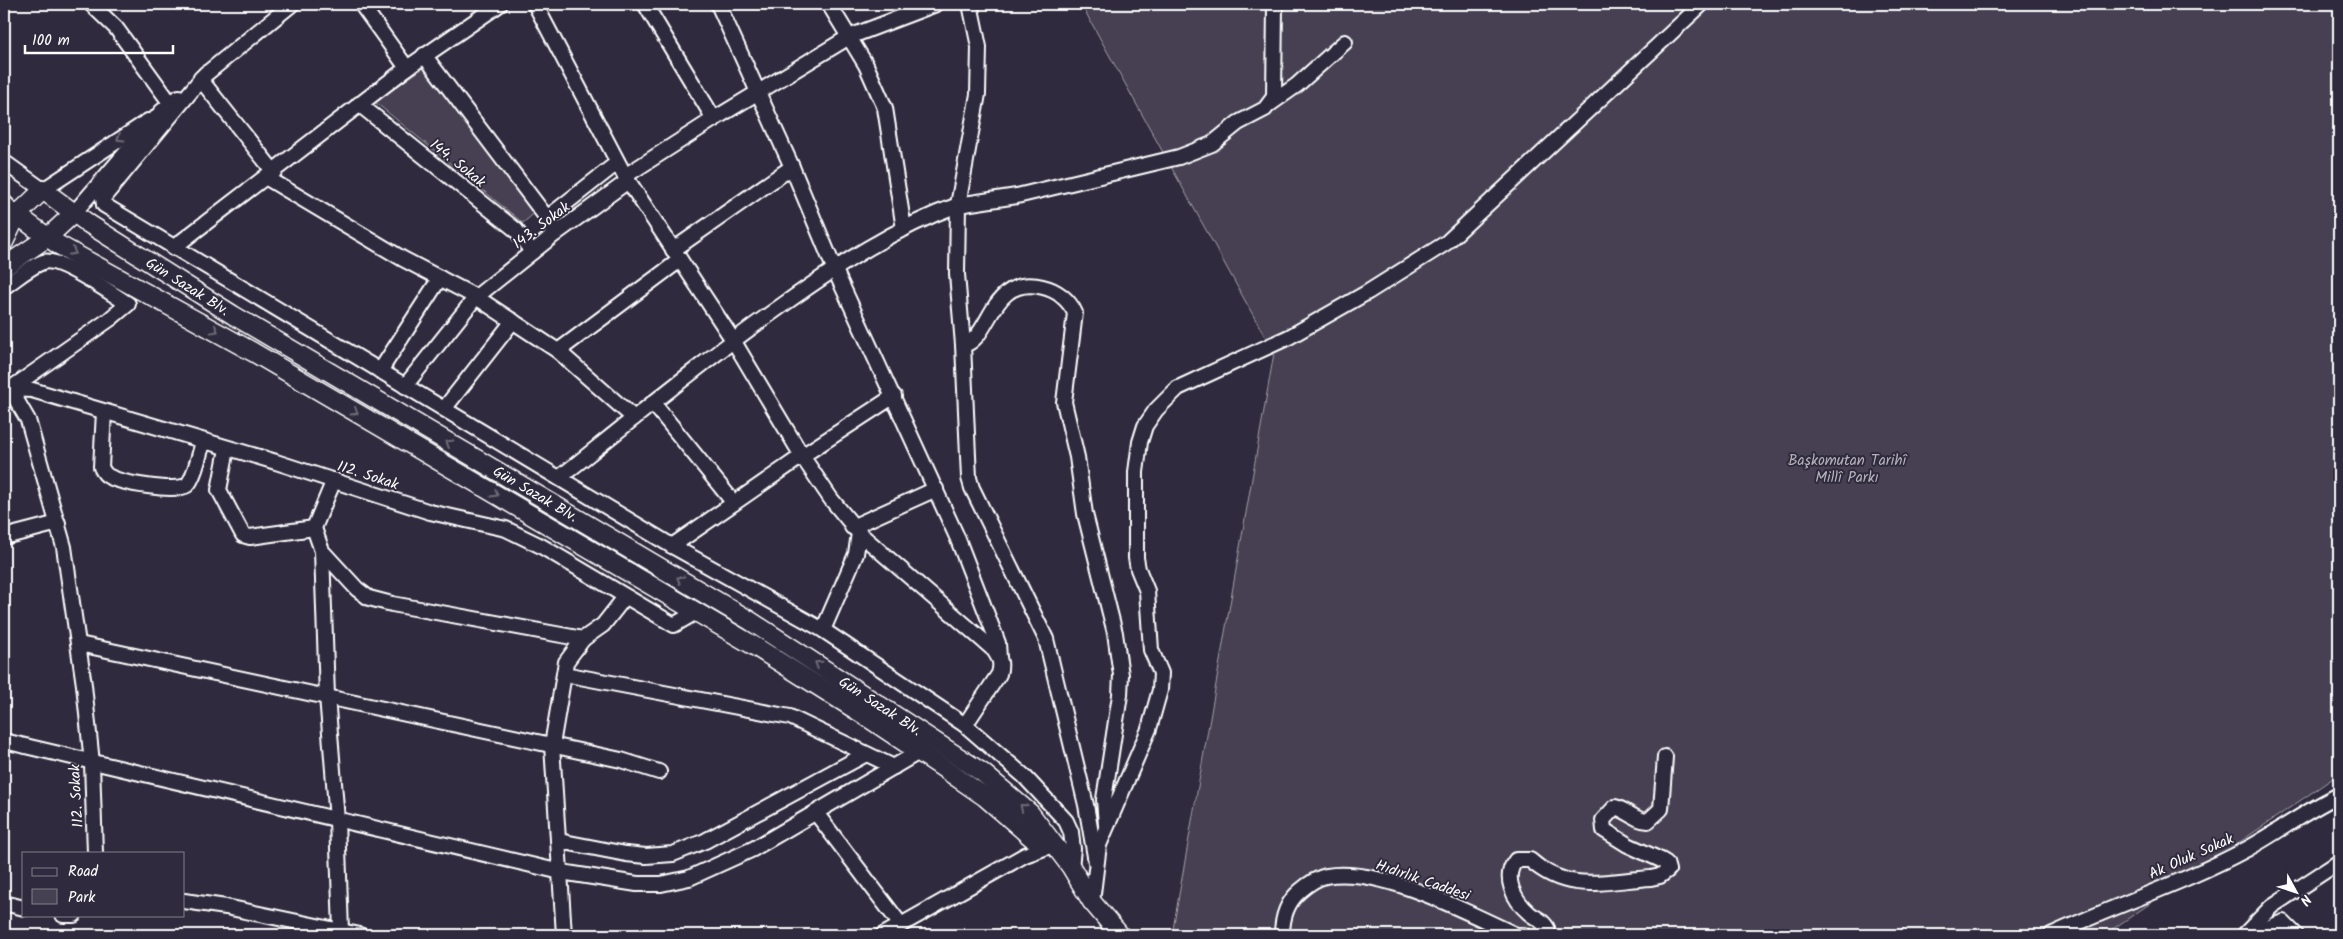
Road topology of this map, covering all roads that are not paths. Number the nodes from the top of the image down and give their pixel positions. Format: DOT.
graph roads {
  1 [pos="91,4"];
  2 [pos="292,4"];
  3 [pos="361,4"];
  4 [pos="500,4"];
  5 [pos="535,4"];
  6 [pos="645,4"];
  7 [pos="718,4"];
  8 [pos="829,4"];
  9 [pos="936,4"];
  10 [pos="970,4"];
  11 [pos="1275,4"];
  12 [pos="1702,4"];
  13 [pos="849,38"];
  14 [pos="1345,42"];
  15 [pos="424,55"];
  16 [pos="407,68"];
  17 [pos="203,76"];
  18 [pos="758,92"];
  19 [pos="359,104"];
  20 [pos="1270,104"];
  21 [pos="166,108"];
  22 [pos="714,119"];
  23 [pos="4,162"];
  24 [pos="617,163"];
  25 [pos="792,167"];
  26 [pos="270,175"];
  27 [pos="626,179"];
  28 [pos="43,190"];
  29 [pos="4,202"];
  30 [pos="958,205"];
  31 [pos="74,213"];
  32 [pos="17,215"];
  33 [pos="547,218"];
  34 [pos="904,228"];
  35 [pos="555,234"];
  36 [pos="48,237"];
  37 [pos="4,242"];
  38 [pos="173,248"];
  39 [pos="532,252"];
  40 [pos="677,255"];
  41 [pos="4,267"];
  42 [pos="834,268"];
  43 [pos="440,278"];
  44 [pos="4,287"];
  45 [pos="476,297"];
  46 [pos="513,321"];
  47 [pos="733,340"];
  48 [pos="963,345"];
  49 [pos="558,351"];
  50 [pos="380,372"];
  51 [pos="7,386"];
  52 [pos="404,386"];
  53 [pos="894,396"];
  54 [pos="653,403"];
  55 [pos="444,409"];
  56 [pos="104,412"];
  57 [pos="634,418"];
  58 [pos="203,442"];
  59 [pos="227,449"];
  60 [pos="802,456"];
  61 [pos="559,478"];
  62 [pos="334,480"];
  63 [pos="936,489"];
  64 [pos="734,503"];
  65 [pos="58,523"];
  66 [pos="314,528"];
  67 [pos="856,530"];
  68 [pos="4,537"];
  69 [pos="672,546"];
  70 [pos="322,551"];
  71 [pos="625,597"];
  72 [pos="696,612"];
  73 [pos="822,630"];
  74 [pos="583,639"];
  75 [pos="79,644"];
  76 [pos="999,658"];
  77 [pos="564,674"];
  78 [pos="327,696"];
  79 [pos="966,725"];
  80 [pos="4,741"];
  81 [pos="552,745"];
  82 [pos="919,752"];
  83 [pos="866,754"];
  84 [pos="1665,757"];
  85 [pos="92,763"];
  86 [pos="894,767"];
  87 [pos="659,772"];
  88 [pos="2339,795"];
  89 [pos="816,814"];
  90 [pos="337,820"];
  91 [pos="1106,825"];
  92 [pos="559,841"];
  93 [pos="1053,845"];
  94 [pos="95,852"];
  95 [pos="1096,862"];
  96 [pos="2339,862"];
  97 [pos="1071,867"];
  98 [pos="562,872"];
  99 [pos="185,901"];
  100 [pos="1092,902"];
  101 [pos="4,904"];
  102 [pos="22,908"];
  103 [pos="902,925"];
  104 [pos="341,931"];
  105 [pos="360,935"];
  106 [pos="564,935"];
  107 [pos="883,935"];
  108 [pos="1120,935"];
  109 [pos="1282,935"];
  110 [pos="1524,935"];
  111 [pos="1541,935"];
  112 [pos="2051,935"];
  113 [pos="2244,935"];
  114 [pos="2250,935"];
  115 [pos="2296,935"];
  1 -- 21 [label="street"];
  2 -- 17 [label="street"];
  3 -- 16 [label="street"];
  4 -- 15 [label="street"];
  5 -- 24 [label="street"];
  6 -- 22 [label="street"];
  7 -- 18 [label="street"];
  8 -- 13 [label="street"];
  9 -- 13 [label="street, 143. Sokak"];
  10 -- 30 [label="street"];
  11 -- 20 [label="street"];
  12 -- 91 [label="street"];
  13 -- 18 [label="street, 143. Sokak"];
  13 -- 34 [label="street"];
  14 -- 20 [label="street"];
  15 -- 16 [label="street"];
  15 -- 33 [label="street"];
  16 -- 19 [label="street"];
  17 -- 21 [label="street"];
  17 -- 26 [label="street"];
  17 -- 38 [label="street"];
  18 -- 22 [label="street, 143. Sokak"];
  18 -- 25 [label="street"];
  19 -- 26 [label="street"];
  19 -- 39 [label="street, 144. Sokak"];
  20 -- 30 [label="street"];
  21 -- 28 [label="street, one-way"];
  21 -- 31 [label="street"];
  22 -- 27 [label="street, 143. Sokak"];
  23 -- 28 [label="street, Gün Sazak Blv."];
  24 -- 27 [label="street"];
  24 -- 33 [label="street"];
  25 -- 40 [label="street"];
  25 -- 42 [label="street"];
  26 -- 38 [label="street"];
  26 -- 43 [label="street"];
  27 -- 35 [label="street, 143. Sokak"];
  27 -- 40 [label="street"];
  28 -- 31 [label="main road, Gün Sazak Blv."];
  28 -- 32 [label="main road"];
  29 -- 32 [label="street, Gün Sazak Blv."];
  30 -- 34 [label="street"];
  30 -- 48 [label="street"];
  31 -- 36 [label="main road"];
  93 -- 31 [label="main road, Gün Sazak Blv., one-way"];
  32 -- 36 [label="main road, Gün Sazak Blv."];
  32 -- 37 [label="main road"];
  33 -- 35 [label="street"];
  34 -- 42 [label="street"];
  35 -- 39 [label="street, 143. Sokak"];
  36 -- 41 [label="main road"];
  36 -- 72 [label="main road, Gün Sazak Blv., one-way"];
  38 -- 50 [label="street"];
  39 -- 45 [label="street, 143. Sokak"];
  40 -- 47 [label="street"];
  40 -- 49 [label="street"];
  42 -- 47 [label="street"];
  42 -- 53 [label="street"];
  43 -- 45 [label="street"];
  43 -- 50 [label="street"];
  44 -- 51 [label="street"];
  45 -- 46 [label="street"];
  45 -- 52 [label="street, 143. Sokak"];
  46 -- 49 [label="street"];
  46 -- 55 [label="street"];
  47 -- 54 [label="street"];
  47 -- 60 [label="street"];
  48 -- 91 [label="street"];
  48 -- 95 [label="street"];
  49 -- 57 [label="street"];
  50 -- 52 [label="street"];
  51 -- 56 [label="street, 112. Sokak"];
  51 -- 65 [label="street, 112. Sokak"];
  52 -- 55 [label="street"];
  53 -- 60 [label="street"];
  53 -- 63 [label="street"];
  54 -- 57 [label="street"];
  54 -- 64 [label="street"];
  55 -- 61 [label="street"];
  56 -- 58 [label="street, 112. Sokak"];
  56 -- 58 [label="street"];
  57 -- 61 [label="street"];
  58 -- 59 [label="street, 112. Sokak"];
  59 -- 62 [label="street, 112. Sokak"];
  59 -- 66 [label="street"];
  60 -- 64 [label="street"];
  60 -- 67 [label="street"];
  61 -- 69 [label="street"];
  62 -- 66 [label="street"];
  62 -- 71 [label="street, 112. Sokak"];
  63 -- 67 [label="street"];
  63 -- 76 [label="street"];
  64 -- 69 [label="street"];
  65 -- 68 [label="street"];
  65 -- 75 [label="street, 112. Sokak"];
  66 -- 70 [label="street"];
  67 -- 73 [label="street"];
  67 -- 76 [label="street"];
  69 -- 73 [label="street"];
  70 -- 74 [label="street"];
  70 -- 78 [label="street"];
  71 -- 72 [label="street, 112. Sokak"];
  71 -- 74 [label="street"];
  72 -- 82 [label="main road, Gün Sazak Blv."];
  73 -- 79 [label="street"];
  74 -- 77 [label="street"];
  75 -- 78 [label="street"];
  75 -- 85 [label="street, 112. Sokak"];
  76 -- 79 [label="street"];
  77 -- 81 [label="street"];
  77 -- 83 [label="street"];
  78 -- 81 [label="street"];
  78 -- 90 [label="street"];
  79 -- 97 [label="street"];
  80 -- 85 [label="street"];
  81 -- 87 [label="street"];
  81 -- 92 [label="street"];
  82 -- 86 [label="street"];
  82 -- 93 [label="main road, Gün Sazak Blv."];
  83 -- 86 [label="street"];
  83 -- 92 [label="street"];
  84 -- 111 [label="street"];
  85 -- 90 [label="street"];
  85 -- 94 [label="street, 112. Sokak"];
  86 -- 89 [label="street"];
  88 -- 112 [label="street, Ak Oluk Sokak"];
  89 -- 98 [label="street"];
  89 -- 103 [label="street"];
  90 -- 98 [label="street"];
  90 -- 104 [label="street"];
  91 -- 95 [label="street"];
  92 -- 98 [label="street"];
  93 -- 97 [label="main road, Gün Sazak Blv."];
  93 -- 103 [label="street"];
  95 -- 100 [label="street"];
  96 -- 113 [label="street"];
  97 -- 100 [label="main road, Gün Sazak Blv."];
  98 -- 106 [label="street"];
  99 -- 104 [label="street"];
  100 -- 108 [label="main road, Gün Sazak Blv."];
  101 -- 102 [label="street"];
  103 -- 107 [label="street"];
  104 -- 105 [label="street"];
  109 -- 110 [label="street, Hıdırlık Caddesi"];
  114 -- 115 [label="street"];
}
